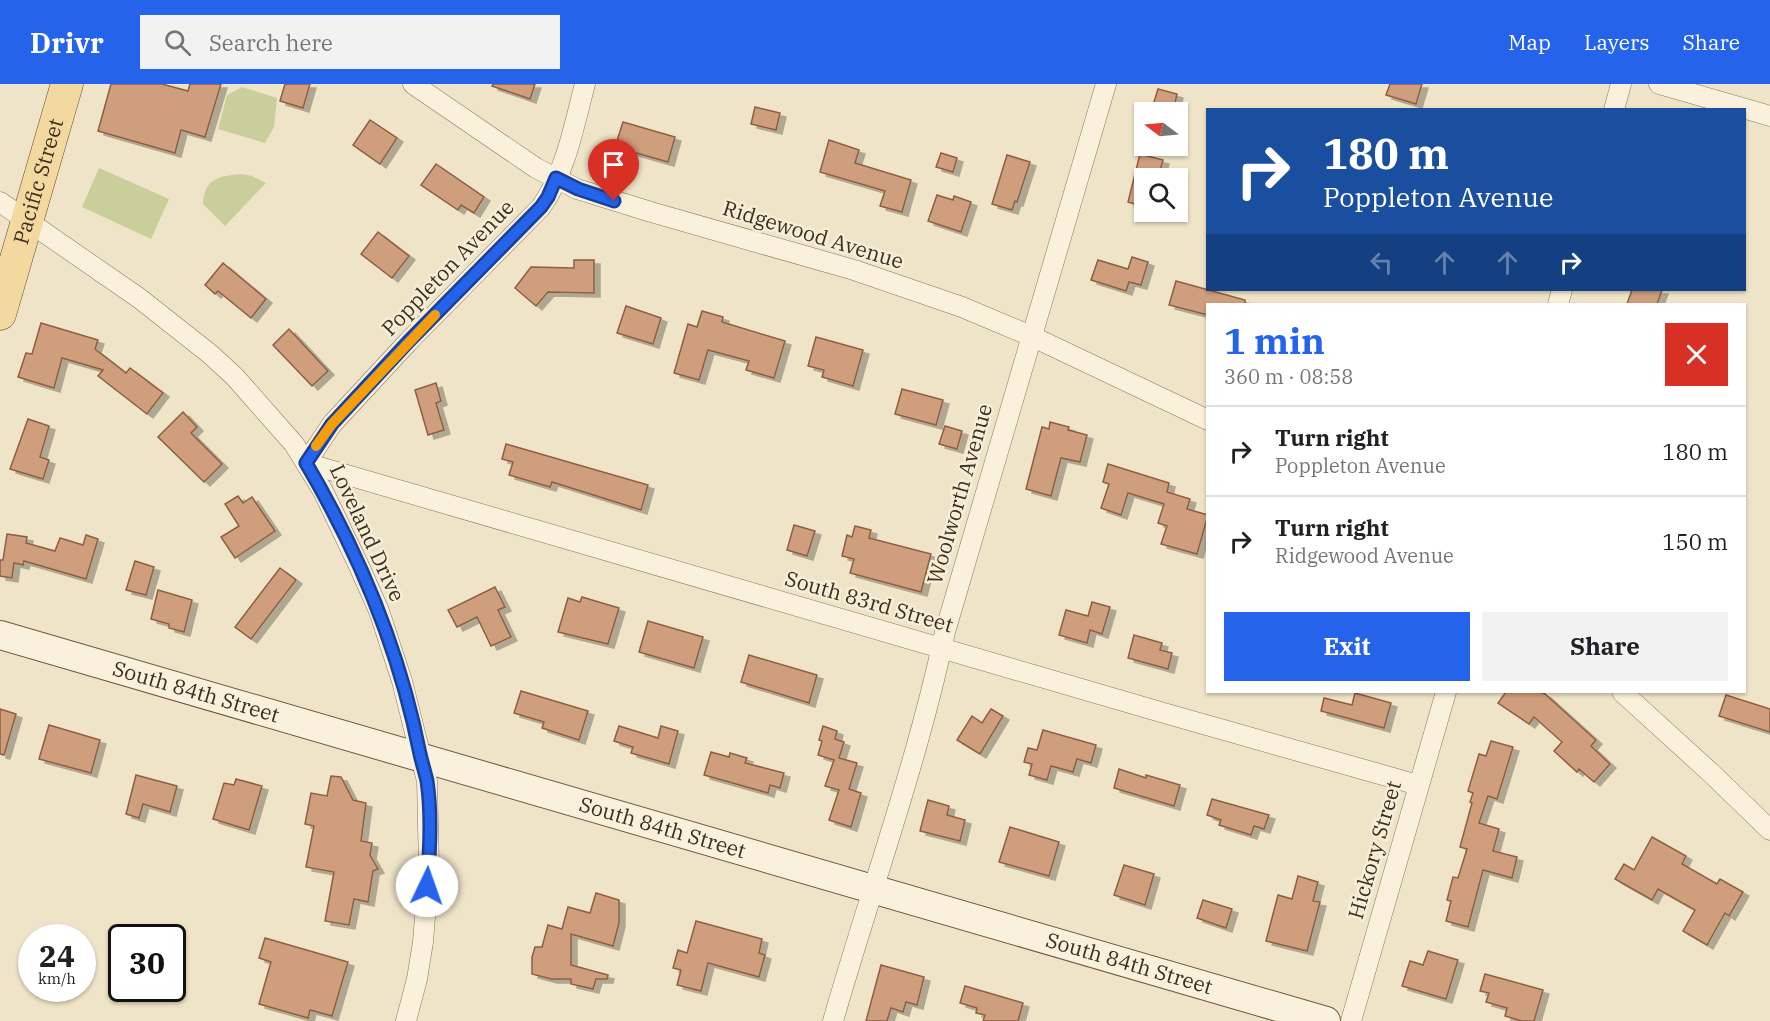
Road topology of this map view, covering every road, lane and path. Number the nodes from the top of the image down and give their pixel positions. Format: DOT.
graph roads {
  1 [pos="67,84"];
  2 [pos="413,84"];
  3 [pos="585,84"];
  4 [pos="1106,84"];
  5 [pos="1621,84"];
  6 [pos="1659,84"];
  7 [pos="1714,92"];
  8 [pos="1615,108"];
  9 [pos="1770,116"];
  10 [pos="556,178"];
  11 [pos="0,202"];
  12 [pos="27,220"];
  13 [pos="0,315"];
  14 [pos="1031,336"];
  15 [pos="1206,419"];
  16 [pos="306,463"];
  17 [pos="0,635"];
  18 [pos="942,648"];
  19 [pos="1446,693"];
  20 [pos="1623,693"];
  21 [pos="421,758"];
  22 [pos="1418,785"];
  23 [pos="1770,830"];
  24 [pos="873,890"];
  25 [pos="406,1021"];
  26 [pos="833,1021"];
  27 [pos="1326,1021"];
  28 [pos="1351,1021"];
  1 -- 12 [label="main road, Pacific Street"];
  2 -- 10 [label="street, Ridgewood Avenue"];
  3 -- 10 [label="street, Poppleton Avenue"];
  4 -- 14 [label="street, Woolworth Avenue"];
  5 -- 8 [label="street"];
  6 -- 7 [label="street"];
  7 -- 9 [label="street"];
  10 -- 14 [label="street, Ridgewood Avenue"];
  10 -- 16 [label="street, Poppleton Avenue"];
  11 -- 12 [label="street, Loveland Drive"];
  12 -- 13 [label="main road, Pacific Street"];
  12 -- 16 [label="street, Loveland Drive"];
  14 -- 15 [label="street, Ridgewood Avenue"];
  14 -- 18 [label="street, Woolworth Avenue"];
  16 -- 18 [label="street, South 83rd Street"];
  16 -- 21 [label="street, Loveland Drive"];
  17 -- 21 [label="main road, South 84th Street"];
  18 -- 22 [label="street, South 83rd Street"];
  18 -- 24 [label="street, Woolworth Avenue"];
  19 -- 22 [label="street, Hickory Street"];
  20 -- 23 [label="street"];
  21 -- 24 [label="main road, South 84th Street"];
  21 -- 25 [label="street, Loveland Drive"];
  22 -- 28 [label="street, Hickory Street"];
  24 -- 26 [label="street, Woolworth Avenue"];
  24 -- 27 [label="main road, South 84th Street"];
}
